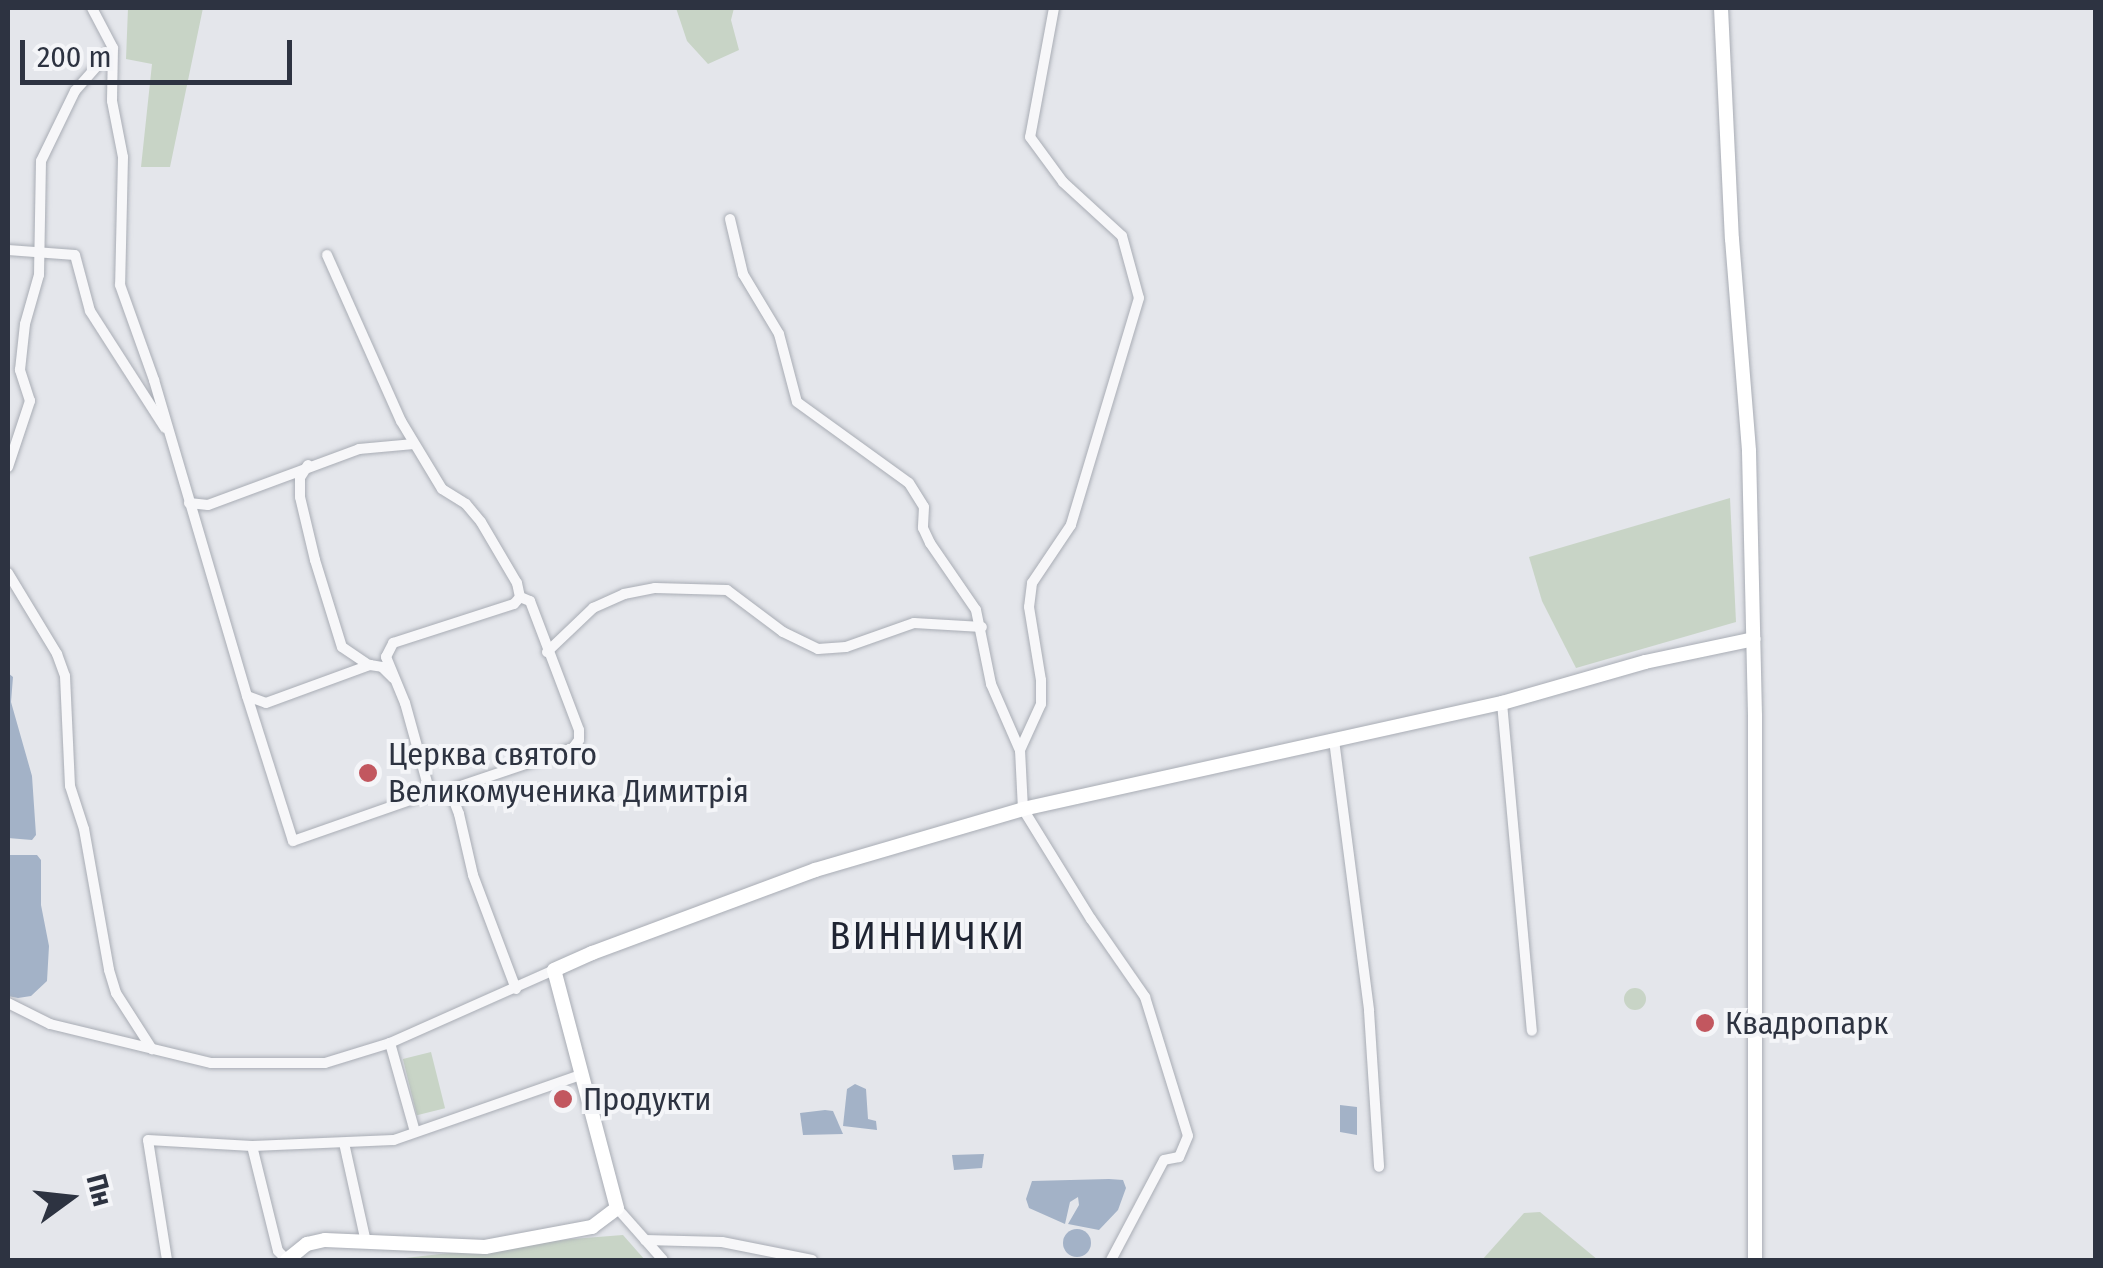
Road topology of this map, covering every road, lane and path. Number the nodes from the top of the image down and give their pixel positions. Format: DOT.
graph roads {
  1 [pos="92,8"];
  2 [pos="1054,8"];
  3 [pos="1721,8"];
  4 [pos="113,48"];
  5 [pos="730,219"];
  6 [pos="8,250"];
  7 [pos="327,255"];
  8 [pos="40,256"];
  9 [pos="169,432"];
  10 [pos="414,444"];
  11 [pos="308,465"];
  12 [pos="8,467"];
  13 [pos="189,502"];
  14 [pos="8,573"];
  15 [pos="520,596"];
  16 [pos="982,627"];
  17 [pos="1754,638"];
  18 [pos="547,652"];
  19 [pos="370,665"];
  20 [pos="393,678"];
  21 [pos="247,696"];
  22 [pos="1502,703"];
  23 [pos="1334,740"];
  24 [pos="1020,750"];
  25 [pos="430,793"];
  26 [pos="452,796"];
  27 [pos="1023,809"];
  28 [pos="554,970"];
  29 [pos="516,989"];
  30 [pos="8,1004"];
  31 [pos="1532,1032"];
  32 [pos="390,1043"];
  33 [pos="152,1049"];
  34 [pos="583,1074"];
  35 [pos="416,1132"];
  36 [pos="344,1143"];
  37 [pos="252,1146"];
  38 [pos="1380,1167"];
  39 [pos="616,1208"];
  40 [pos="645,1240"];
  41 [pos="366,1242"];
  42 [pos="167,1260"];
  43 [pos="287,1260"];
  44 [pos="663,1260"];
  45 [pos="812,1260"];
  46 [pos="1111,1260"];
  47 [pos="1755,1260"];
  1 -- 4 [label="street"];
  2 -- 24 [label="street"];
  3 -- 17 [label="street"];
  4 -- 8 [label="street"];
  4 -- 9 [label="street"];
  5 -- 16 [label="street"];
  6 -- 8 [label="street"];
  7 -- 10 [label="street"];
  8 -- 9 [label="street"];
  8 -- 12 [label="street"];
  9 -- 13 [label="street"];
  10 -- 11 [label="street"];
  10 -- 15 [label="street"];
  11 -- 13 [label="street"];
  11 -- 19 [label="street"];
  13 -- 21 [label="street"];
  14 -- 33 [label="street"];
  15 -- 18 [label="street"];
  15 -- 20 [label="street"];
  16 -- 18 [label="street"];
  16 -- 24 [label="street"];
  17 -- 22 [label="street"];
  17 -- 47 [label="street"];
  18 -- 26 [label="street"];
  19 -- 20 [label="street"];
  19 -- 21 [label="street"];
  20 -- 25 [label="street"];
  21 -- 25 [label="street"];
  22 -- 23 [label="street"];
  22 -- 31 [label="street"];
  23 -- 27 [label="street"];
  23 -- 38 [label="street"];
  24 -- 27 [label="street"];
  25 -- 26 [label="street"];
  26 -- 29 [label="street"];
  27 -- 28 [label="street"];
  27 -- 46 [label="street"];
  28 -- 29 [label="street"];
  28 -- 34 [label="street"];
  29 -- 32 [label="street"];
  30 -- 33 [label="street"];
  32 -- 33 [label="street"];
  32 -- 35 [label="street"];
  34 -- 35 [label="street"];
  34 -- 39 [label="street"];
  35 -- 36 [label="street"];
  36 -- 37 [label="street"];
  36 -- 41 [label="street"];
  37 -- 42 [label="street"];
  37 -- 43 [label="street"];
  39 -- 40 [label="street"];
  39 -- 41 [label="street"];
  40 -- 44 [label="street"];
  40 -- 45 [label="street"];
  41 -- 43 [label="street"];
}
